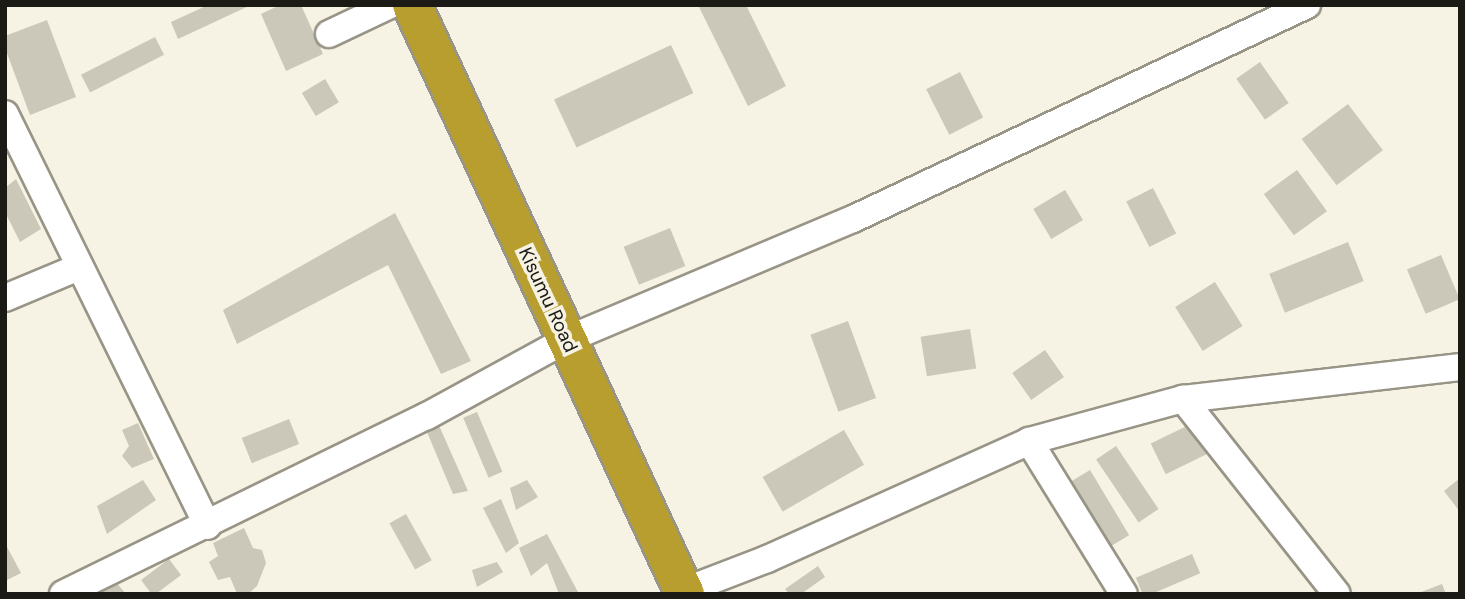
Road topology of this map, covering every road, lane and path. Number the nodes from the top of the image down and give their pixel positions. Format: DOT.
graph roads {
  1 [pos="390,5"];
  2 [pos="412,5"];
  3 [pos="1307,5"];
  4 [pos="330,34"];
  5 [pos="5,114"];
  6 [pos="79,267"];
  7 [pos="5,298"];
  8 [pos="566,340"];
  9 [pos="1460,367"];
  10 [pos="1183,399"];
  11 [pos="1030,441"];
  12 [pos="208,526"];
  13 [pos="684,592"];
  14 [pos="63,594"];
  15 [pos="1124,594"];
  16 [pos="1337,594"];
  1 -- 4 [label="street"];
  2 -- 8 [label="highway, Kisumu Road"];
  3 -- 8 [label="street"];
  5 -- 6 [label="street"];
  6 -- 7 [label="street"];
  6 -- 12 [label="street"];
  8 -- 12 [label="street"];
  8 -- 13 [label="highway, Kisumu Road"];
  9 -- 10 [label="street"];
  10 -- 11 [label="street"];
  10 -- 16 [label="street"];
  11 -- 13 [label="street"];
  11 -- 15 [label="street"];
  12 -- 14 [label="street"];
}
